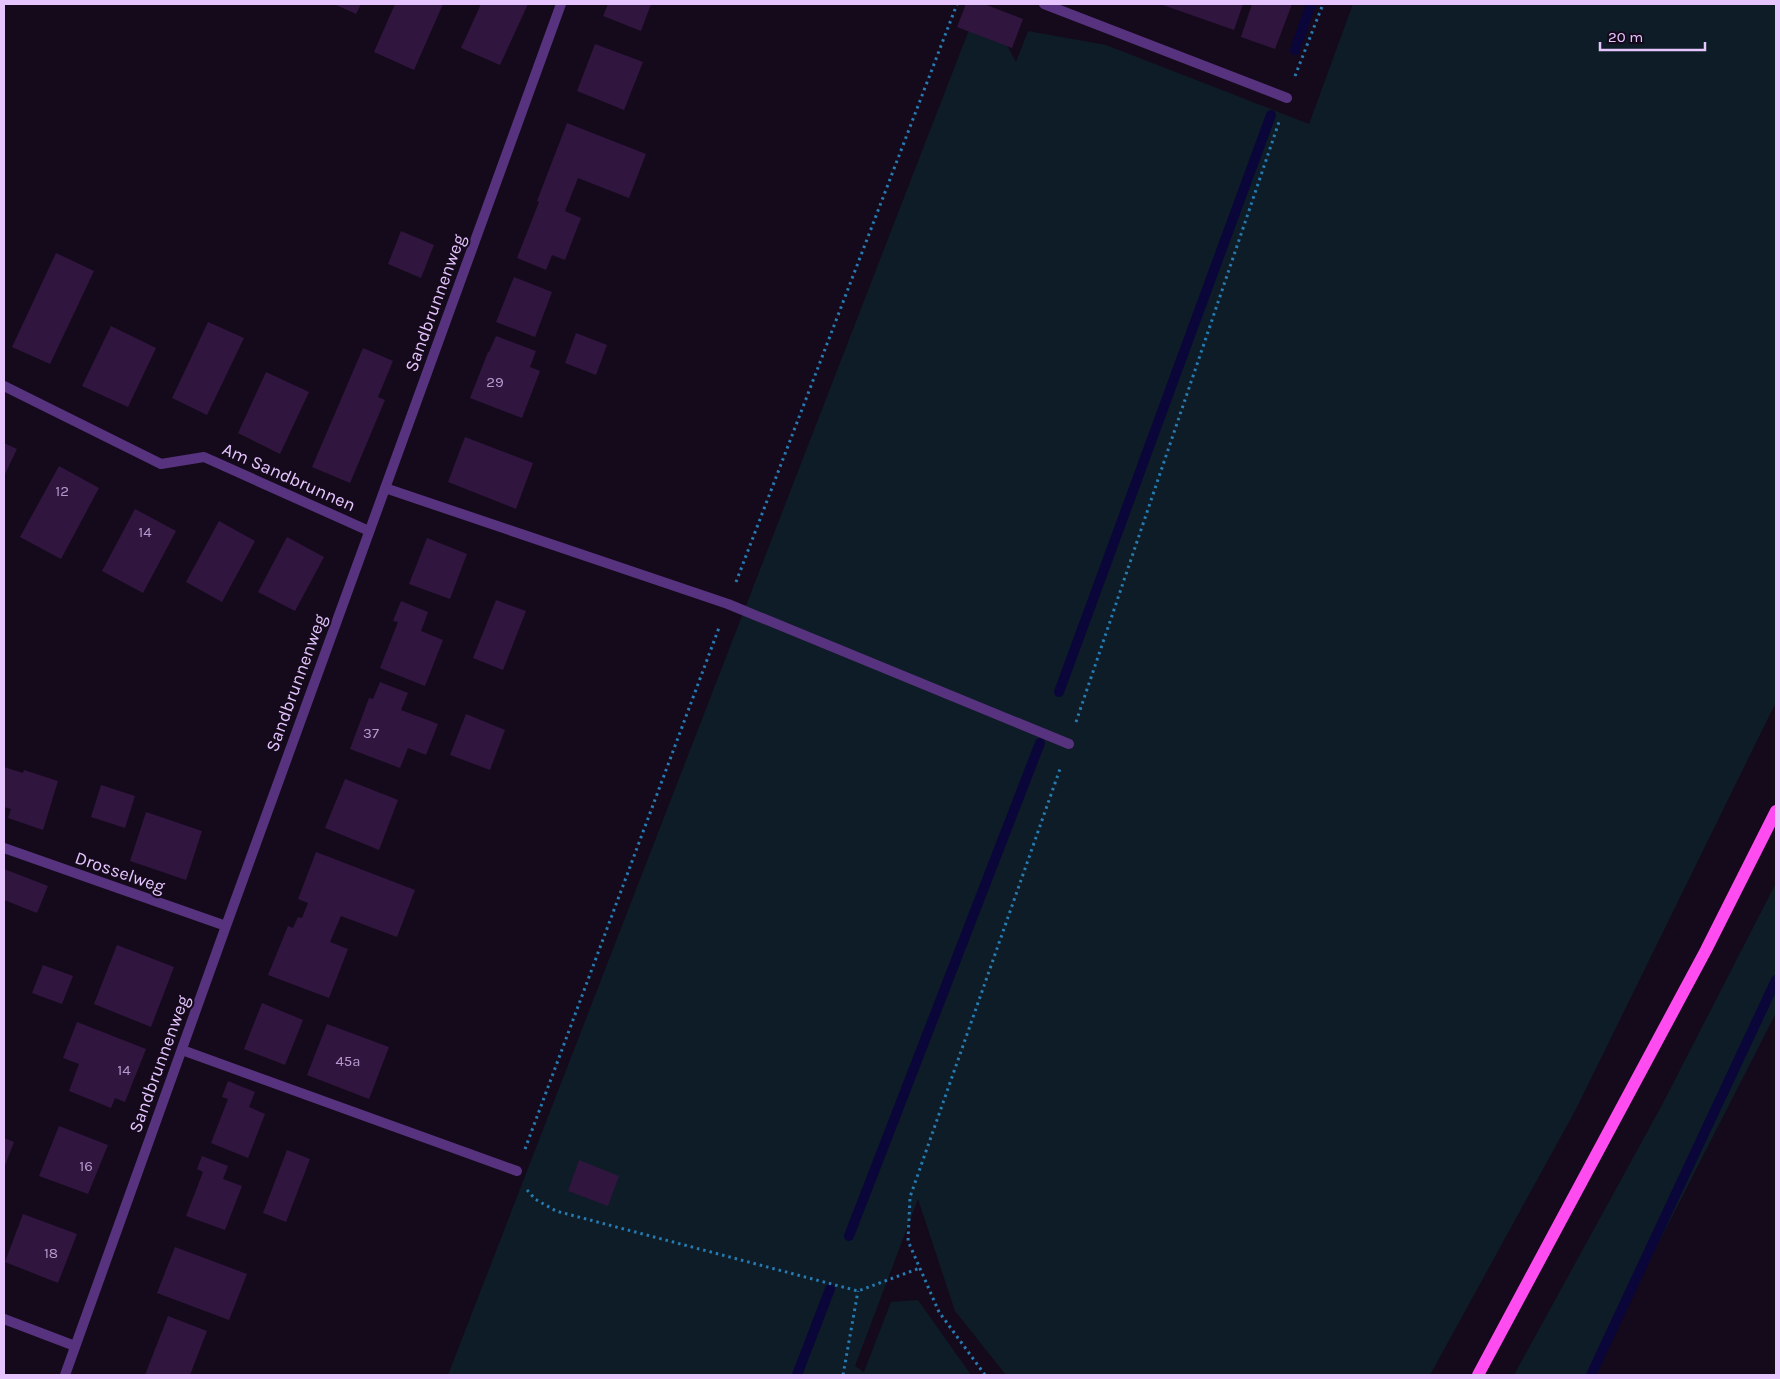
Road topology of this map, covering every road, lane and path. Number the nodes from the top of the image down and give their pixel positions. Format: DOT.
graph roads {
  1 [pos="561,4"];
  2 [pos="1044,4"];
  3 [pos="1323,4"];
  4 [pos="1287,98"];
  5 [pos="4,386"];
  6 [pos="385,488"];
  7 [pos="369,531"];
  8 [pos="1069,744"];
  9 [pos="1776,811"];
  10 [pos="4,848"];
  11 [pos="226,926"];
  12 [pos="182,1050"];
  13 [pos="517,1171"];
  14 [pos="920,1268"];
  15 [pos="858,1291"];
  16 [pos="4,1319"];
  17 [pos="75,1346"];
  18 [pos="65,1375"];
  19 [pos="843,1375"];
  20 [pos="986,1375"];
  21 [pos="1478,1375"];
  1 -- 6 [label="street, Sandbrunnenweg"];
  2 -- 4 [label="street"];
  3 -- 4 [label="path"];
  4 -- 8 [label="path"];
  5 -- 7 [label="street, Am Sandbrunnen"];
  6 -- 7 [label="street, Sandbrunnenweg"];
  6 -- 8 [label="street"];
  7 -- 11 [label="street, Sandbrunnenweg"];
  8 -- 14 [label="path"];
  9 -- 21 [label="main road"];
  10 -- 11 [label="street, Drosselweg"];
  11 -- 12 [label="street, Sandbrunnenweg"];
  12 -- 13 [label="street"];
  12 -- 17 [label="street, Sandbrunnenweg"];
  13 -- 15 [label="path"];
  14 -- 15 [label="path"];
  14 -- 20 [label="path"];
  15 -- 19 [label="path"];
  16 -- 17 [label="street"];
  17 -- 18 [label="street, Sandbrunnenweg"];
}
